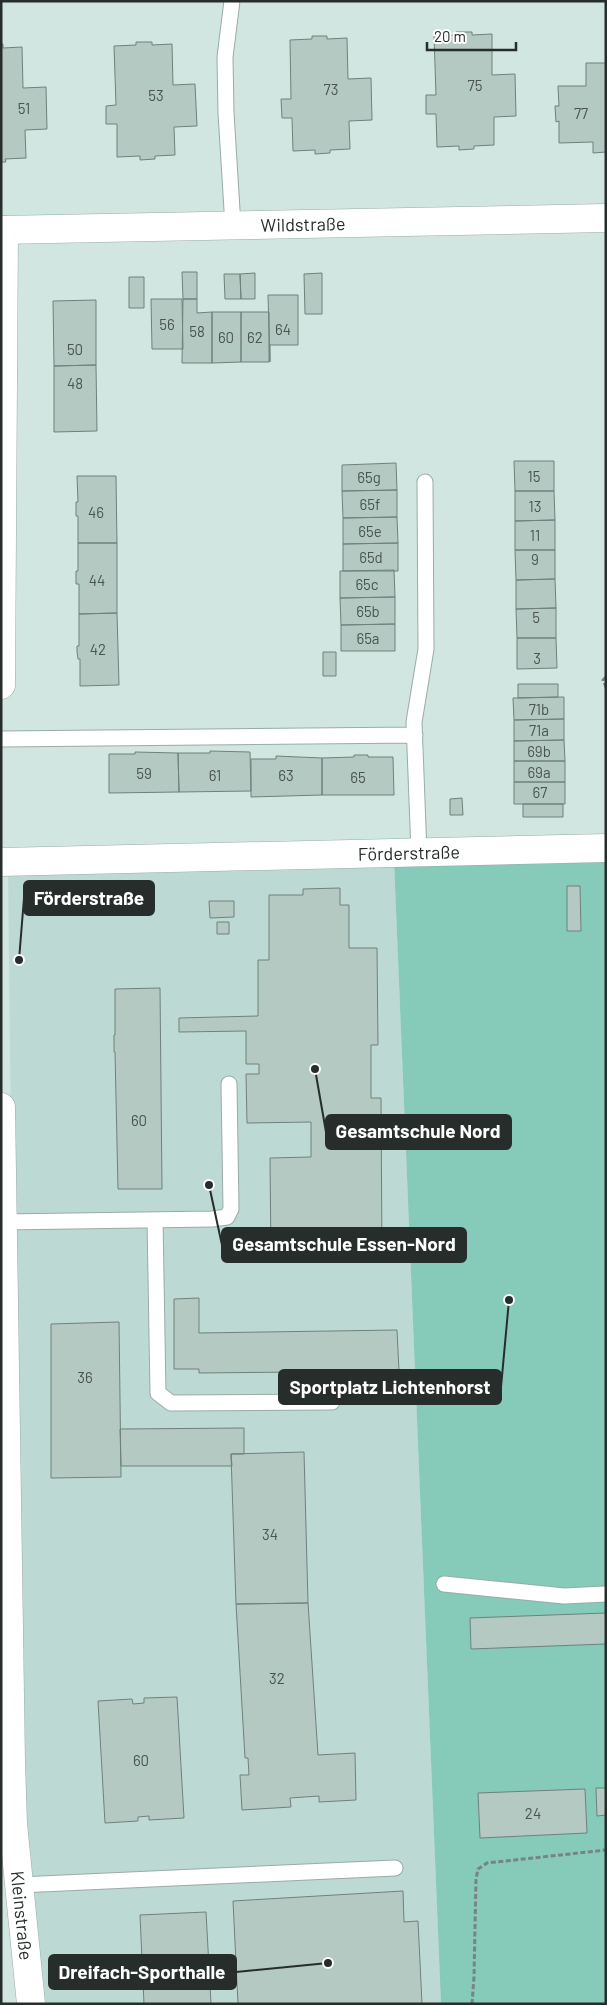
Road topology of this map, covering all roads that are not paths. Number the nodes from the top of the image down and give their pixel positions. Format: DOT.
graph roads {
  1 [pos="232,1"];
  2 [pos="606,218"];
  3 [pos="233,226"];
  4 [pos="3,230"];
  5 [pos="425,482"];
  6 [pos="1,685"];
  7 [pos="415,735"];
  8 [pos="1,739"];
  9 [pos="606,848"];
  10 [pos="419,853"];
  11 [pos="1,862"];
  12 [pos="229,1084"];
  13 [pos="1,1107"];
  14 [pos="155,1220"];
  15 [pos="2,1230"];
  16 [pos="332,1402"];
  17 [pos="3,1412"];
  18 [pos="444,1584"];
  19 [pos="606,1594"];
  20 [pos="6,1696"];
  21 [pos="394,1868"];
  22 [pos="19,1885"];
  23 [pos="31,2004"];
  1 -- 3 [label="lane"];
  2 -- 3 [label="street, Wildstraße"];
  3 -- 4 [label="street, Wildstraße"];
  4 -- 6 [label="street"];
  5 -- 7 [label="lane"];
  7 -- 8 [label="lane"];
  7 -- 10 [label="lane"];
  9 -- 10 [label="street, Förderstraße"];
  10 -- 11 [label="street, Förderstraße"];
  12 -- 14 [label="lane"];
  13 -- 15 [label="street, Kleinstraße"];
  14 -- 15 [label="lane"];
  14 -- 16 [label="lane"];
  15 -- 17 [label="street, Kleinstraße"];
  17 -- 20 [label="street, Kleinstraße"];
  18 -- 19 [label="lane"];
  20 -- 22 [label="street, Kleinstraße"];
  21 -- 22 [label="lane"];
  22 -- 23 [label="street, Kleinstraße"];
}
